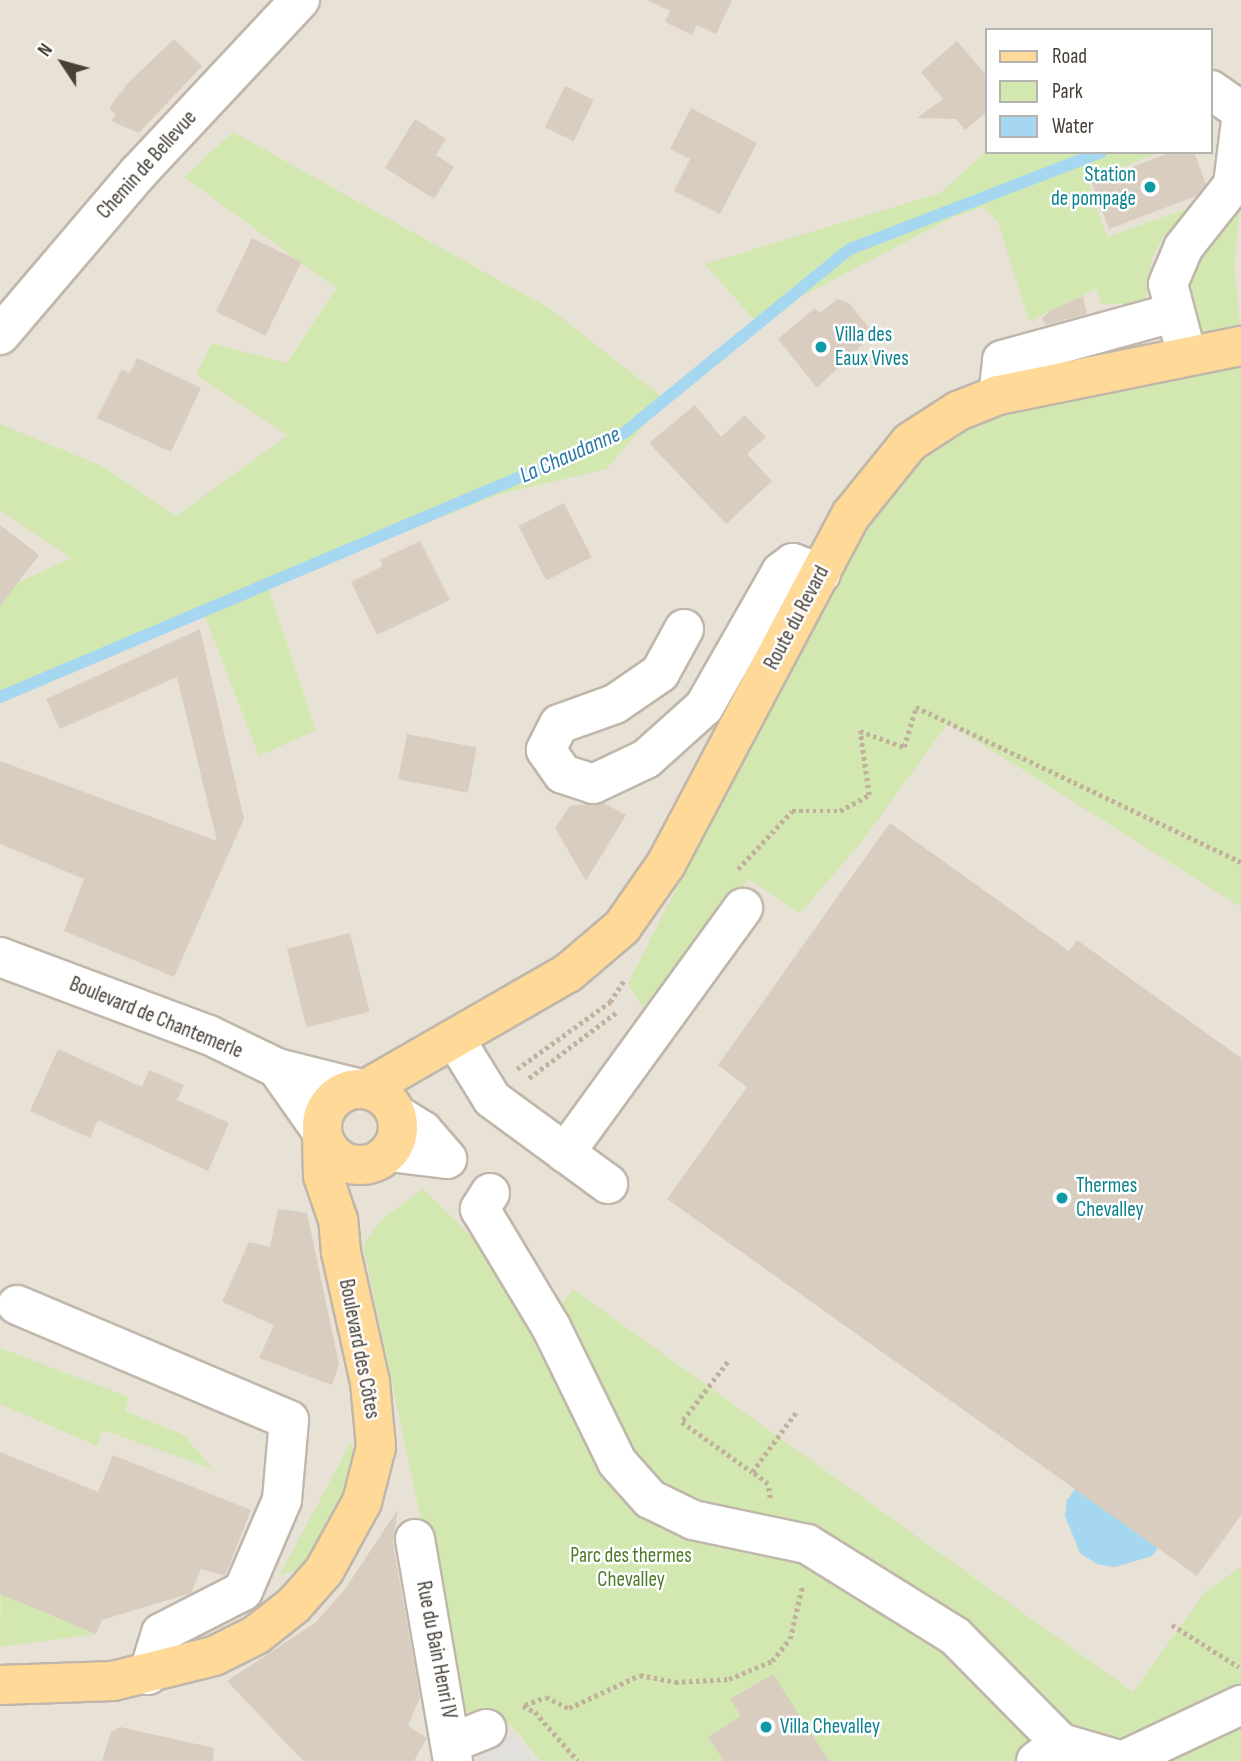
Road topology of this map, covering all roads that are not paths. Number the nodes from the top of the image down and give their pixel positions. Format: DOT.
graph roads {
  1 [pos="300,0"];
  2 [pos="1228,104"];
  3 [pos="1173,313"];
  4 [pos="0,335"];
  5 [pos="1241,346"];
  6 [pos="1187,356"];
  7 [pos="998,395"];
  8 [pos="821,574"];
  9 [pos="684,629"];
  10 [pos="736,893"];
  11 [pos="0,957"];
  12 [pos="455,1039"];
  13 [pos="277,1069"];
  14 [pos="361,1088"];
  15 [pos="396,1114"];
  16 [pos="322,1134"];
  17 [pos="565,1153"];
  18 [pos="376,1158"];
  19 [pos="608,1184"];
  20 [pos="490,1193"];
  21 [pos="338,1220"];
  22 [pos="17,1305"];
  23 [pos="415,1539"];
  24 [pos="148,1675"];
  25 [pos="0,1685"];
  26 [pos="1241,1705"];
  27 [pos="464,1744"];
  28 [pos="1049,1752"];
  1 -- 4 [label="street, Chemin de Bellevue"];
  2 -- 3 [label="street"];
  3 -- 6 [label="street"];
  3 -- 7 [label="street"];
  5 -- 6 [label="main road, Route du Revard"];
  6 -- 7 [label="main road, Route du Revard"];
  7 -- 8 [label="main road, Route du Revard"];
  8 -- 9 [label="street"];
  8 -- 12 [label="main road, Route du Revard"];
  10 -- 17 [label="street"];
  11 -- 13 [label="street, Boulevard de Chantemerle"];
  12 -- 14 [label="main road, Route du Revard"];
  12 -- 15 [label="main road, Route du Revard"];
  12 -- 17 [label="street"];
  13 -- 14 [label="street"];
  13 -- 16 [label="street, Boulevard de Chantemerle"];
  14 -- 15 [label="main road"];
  14 -- 16 [label="main road"];
  15 -- 18 [label="main road"];
  15 -- 18 [label="street"];
  16 -- 18 [label="main road"];
  16 -- 21 [label="main road, Boulevard des Côtes"];
  17 -- 19 [label="street"];
  18 -- 21 [label="main road"];
  20 -- 28 [label="street"];
  21 -- 24 [label="main road, Boulevard des Côtes"];
  22 -- 24 [label="street"];
  23 -- 27 [label="street, Rue du Bain Henri IV"];
  24 -- 25 [label="main road, Boulevard des Côtes"];
  26 -- 28 [label="street"];
}
